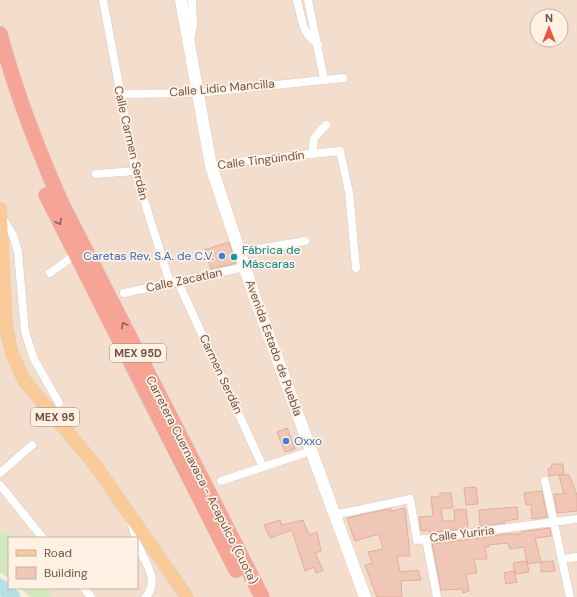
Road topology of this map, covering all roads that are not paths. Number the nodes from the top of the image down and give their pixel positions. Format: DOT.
graph roads {
  1 [pos="103,0"];
  2 [pos="181,0"];
  3 [pos="192,0"];
  4 [pos="297,0"];
  5 [pos="308,0"];
  6 [pos="0,34"];
  7 [pos="189,43"];
  8 [pos="318,44"];
  9 [pos="0,73"];
  10 [pos="343,78"];
  11 [pos="324,79"];
  12 [pos="198,93"];
  13 [pos="120,94"];
  14 [pos="326,125"];
  15 [pos="312,154"];
  16 [pos="211,166"];
  17 [pos="135,171"];
  18 [pos="96,174"];
  19 [pos="0,212"];
  20 [pos="305,241"];
  21 [pos="75,252"];
  22 [pos="240,252"];
  23 [pos="245,267"];
  24 [pos="356,268"];
  25 [pos="50,273"];
  26 [pos="174,282"];
  27 [pos="124,293"];
  28 [pos="59,403"];
  29 [pos="32,445"];
  30 [pos="311,451"];
  31 [pos="263,467"];
  32 [pos="0,473"];
  33 [pos="544,480"];
  34 [pos="221,481"];
  35 [pos="0,485"];
  36 [pos="128,512"];
  37 [pos="334,515"];
  38 [pos="577,519"];
  39 [pos="554,522"];
  40 [pos="42,537"];
  41 [pos="136,537"];
  42 [pos="426,539"];
  43 [pos="138,544"];
  44 [pos="577,557"];
  45 [pos="562,559"];
  46 [pos="85,589"];
  47 [pos="92,597"];
  48 [pos="146,597"];
  49 [pos="187,597"];
  50 [pos="250,597"];
  51 [pos="262,597"];
  52 [pos="365,597"];
  53 [pos="437,597"];
  54 [pos="570,597"];
  1 -- 13 [label="street, Calle Carmen Serdán"];
  2 -- 7 [label="street, Avenida Estado de Puebla"];
  3 -- 7 [label="street"];
  4 -- 8 [label="street"];
  5 -- 8 [label="street"];
  51 -- 6 [label="highway, Carretera Cuernavaca - Acapulco (Cuota) / MEX 95D, one-way"];
  7 -- 12 [label="street, Avenida Estado de Puebla"];
  8 -- 11 [label="street"];
  9 -- 21 [label="highway, Carretera Cuernavaca - Acapulco (Cuota) / MEX 95D, one-way"];
  10 -- 11 [label="street, Calle Lidio Mancilla"];
  11 -- 12 [label="street, Calle Lidio Mancilla"];
  12 -- 13 [label="street, Calle Lidio Mancilla"];
  12 -- 16 [label="street, Avenida Estado de Puebla"];
  13 -- 17 [label="street, Calle Carmen Serdán"];
  14 -- 15 [label="street, Calle Tingüindín"];
  15 -- 16 [label="street, Calle Tingüindín"];
  15 -- 24 [label="street, Calle Tingüindín"];
  16 -- 22 [label="street, Avenida Estado de Puebla"];
  17 -- 18 [label="street"];
  17 -- 26 [label="street, Calle Carmen Serdán"];
  19 -- 28 [label="street"];
  19 -- 36 [label="main road, MEX 95"];
  20 -- 22 [label="street"];
  21 -- 25 [label="street"];
  21 -- 50 [label="highway, Carretera Cuernavaca - Acapulco (Cuota) / MEX 95D"];
  22 -- 23 [label="street, Avenida Estado de Puebla"];
  23 -- 26 [label="street, Calle Zacatlan"];
  23 -- 30 [label="street, Avenida Estado de Puebla"];
  26 -- 27 [label="street, Calle Zacatlan"];
  26 -- 31 [label="street, Carmen Serdán"];
  29 -- 32 [label="street"];
  30 -- 31 [label="street"];
  30 -- 37 [label="street, Avenida Estado de Puebla"];
  31 -- 34 [label="street"];
  33 -- 39 [label="street"];
  35 -- 40 [label="street"];
  36 -- 41 [label="street"];
  36 -- 49 [label="main road, MEX 95"];
  37 -- 42 [label="street, Calle Yuriria"];
  37 -- 52 [label="street, Avenida Estado de Puebla"];
  38 -- 39 [label="street, Calle Yuriria"];
  39 -- 42 [label="street, Calle Yuriria"];
  39 -- 45 [label="street"];
  42 -- 53 [label="street"];
  43 -- 48 [label="street"];
  44 -- 45 [label="street"];
  45 -- 54 [label="street"];
  46 -- 47 [label="street"];
}
